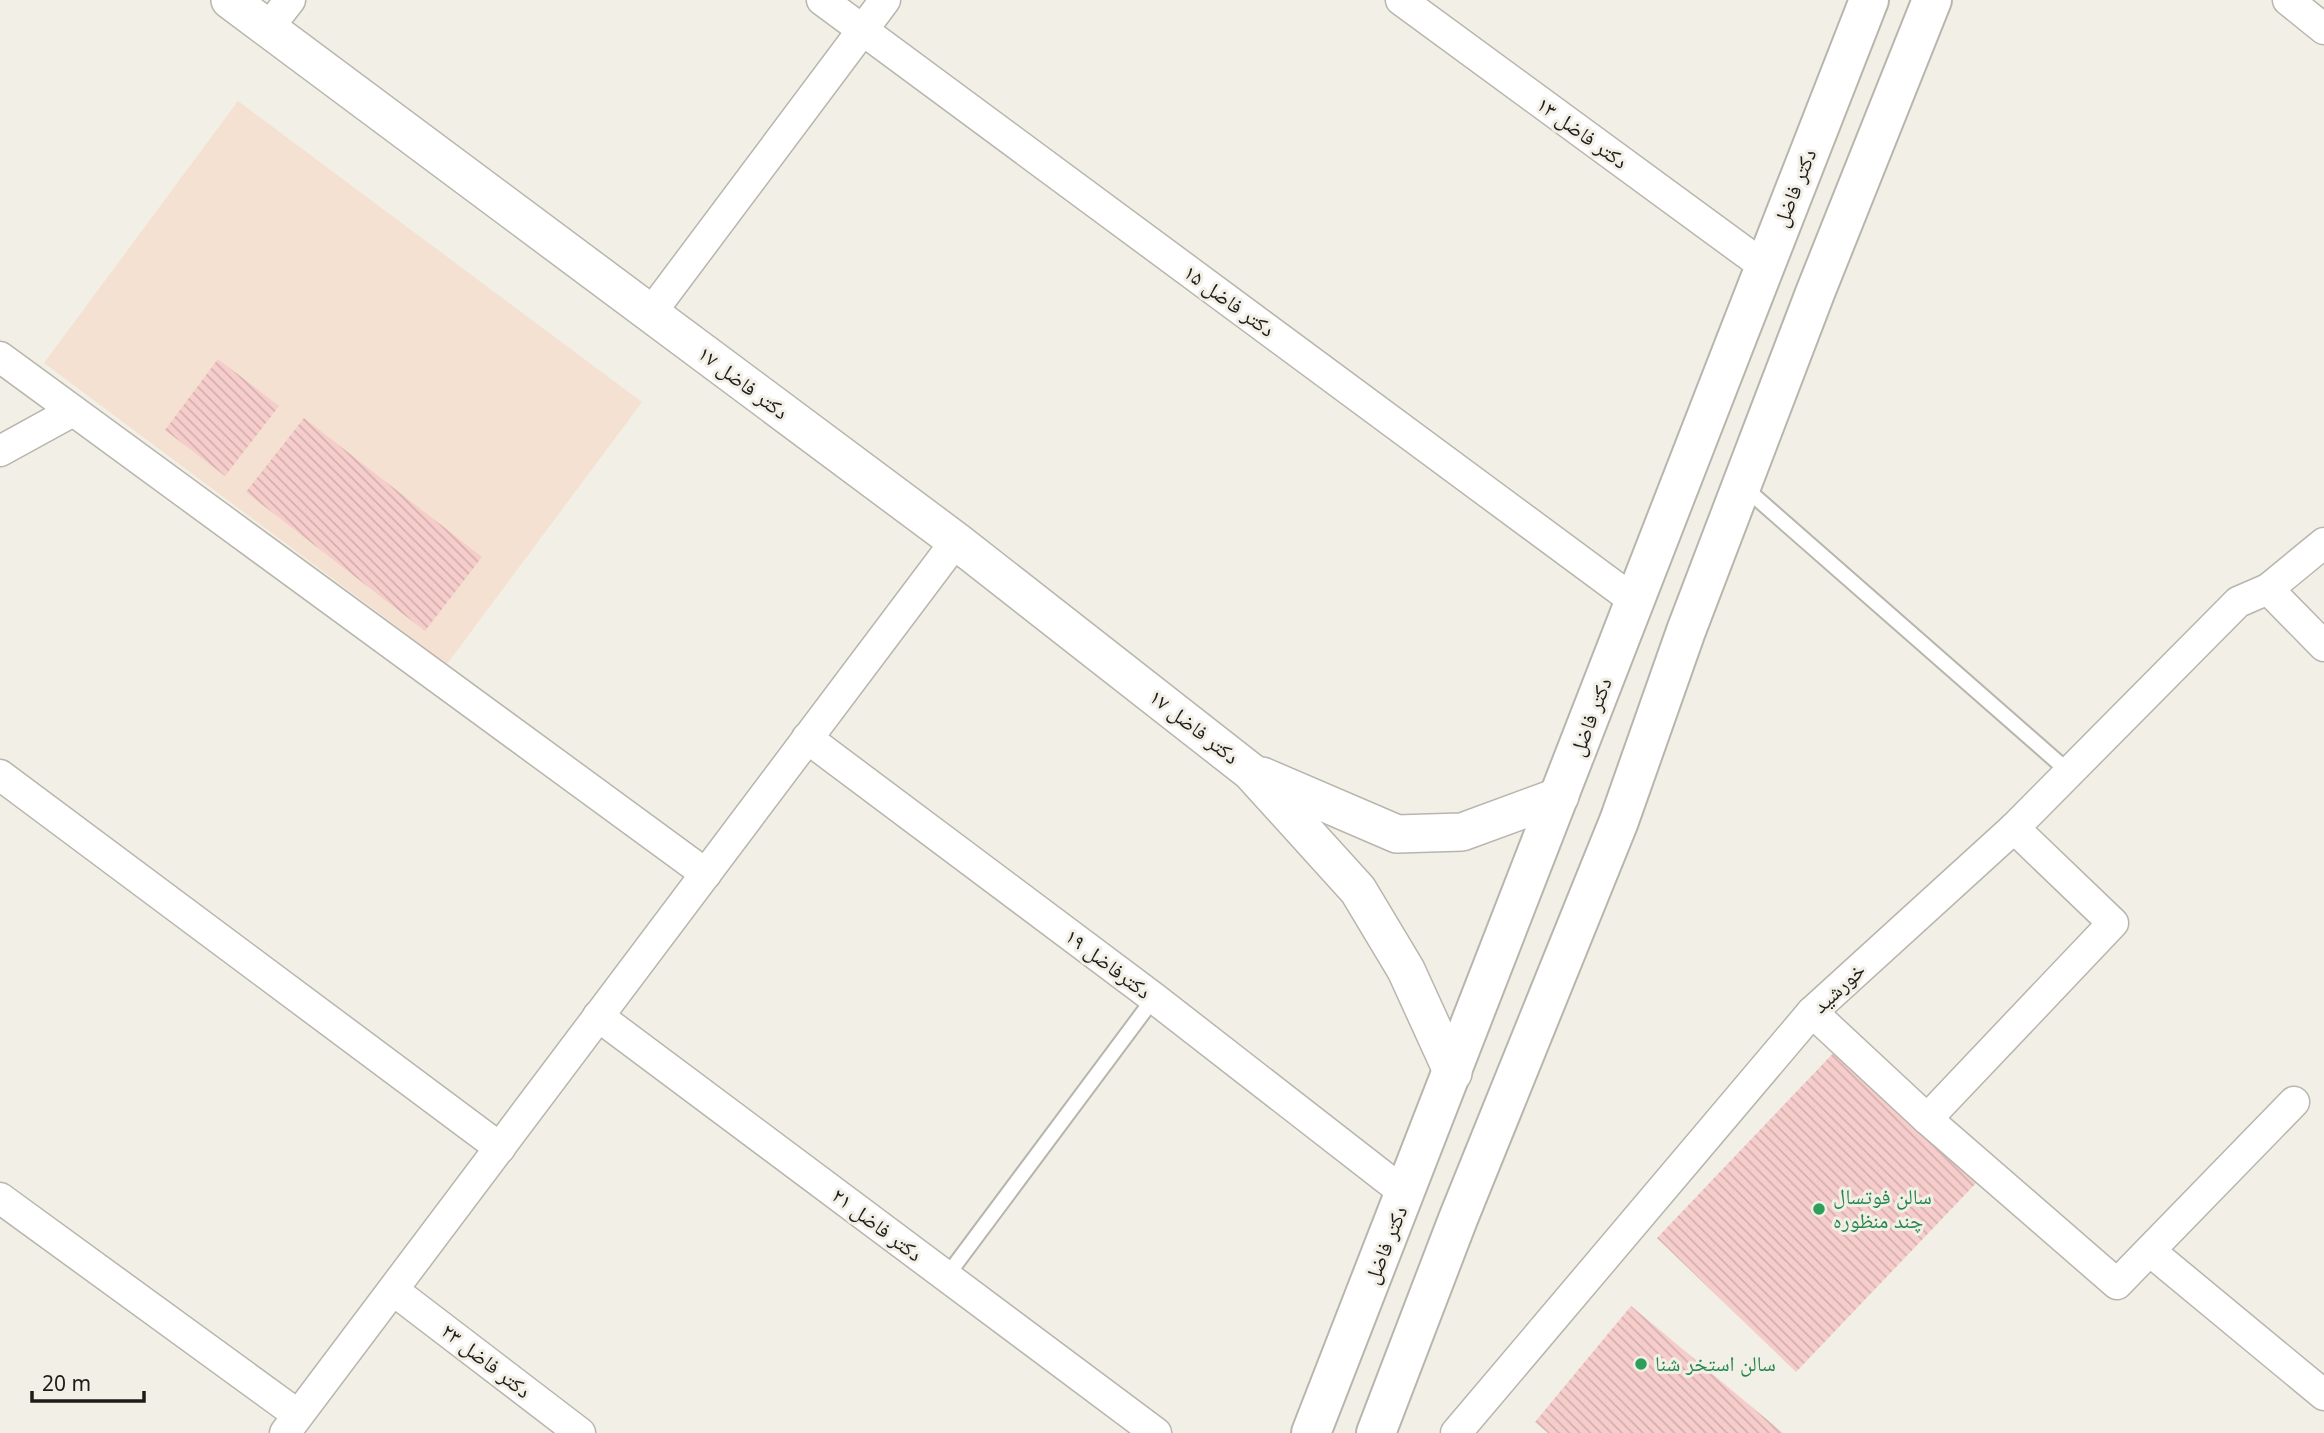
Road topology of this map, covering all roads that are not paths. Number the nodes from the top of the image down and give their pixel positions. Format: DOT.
graph roads {
  1 [pos="230,0"];
  2 [pos="290,0"];
  3 [pos="822,0"];
  4 [pos="885,0"];
  5 [pos="1401,0"];
  6 [pos="1869,0"];
  7 [pos="1932,0"];
  8 [pos="2288,0"];
  9 [pos="268,28"];
  10 [pos="2324,29"];
  11 [pos="863,30"];
  12 [pos="1764,266"];
  13 [pos="650,314"];
  14 [pos="0,357"];
  15 [pos="73,411"];
  16 [pos="0,451"];
  17 [pos="1742,485"];
  18 [pos="956,541"];
  19 [pos="2324,543"];
  20 [pos="2268,589"];
  21 [pos="1636,602"];
  22 [pos="2324,646"];
  23 [pos="807,738"];
  24 [pos="1251,772"];
  25 [pos="2069,772"];
  26 [pos="0,775"];
  27 [pos="1560,796"];
  28 [pos="2014,828"];
  29 [pos="706,874"];
  30 [pos="1154,998"];
  31 [pos="1811,1012"];
  32 [pos="598,1017"];
  33 [pos="1452,1073"];
  34 [pos="2294,1102"];
  35 [pos="1927,1119"];
  36 [pos="500,1148"];
  37 [pos="1406,1194"];
  38 [pos="0,1198"];
  39 [pos="2150,1251"];
  40 [pos="946,1277"];
  41 [pos="393,1290"];
  42 [pos="2324,1395"];
  43 [pos="292,1424"];
  44 [pos="580,1433"];
  45 [pos="1156,1433"];
  46 [pos="1311,1433"];
  47 [pos="1376,1433"];
  48 [pos="1456,1433"];
  1 -- 9 [label="street, دکتر فاضل ۱۷"];
  2 -- 9 [label="street"];
  3 -- 11 [label="street, دکتر فاضل ۱۵"];
  4 -- 11 [label="street"];
  5 -- 12 [label="street, دکتر فاضل ۱۳"];
  6 -- 12 [label="main road, دکتر فاضل"];
  7 -- 17 [label="main road"];
  8 -- 10 [label="street"];
  9 -- 13 [label="street, دکتر فاضل ۱۷"];
  11 -- 13 [label="street"];
  11 -- 21 [label="street, دکتر فاضل ۱۵"];
  12 -- 21 [label="main road, دکتر فاضل"];
  13 -- 18 [label="street, دکتر فاضل ۱۷"];
  14 -- 15 [label="street"];
  15 -- 16 [label="street"];
  15 -- 29 [label="street"];
  17 -- 25 [label="lane"];
  17 -- 47 [label="main road"];
  18 -- 23 [label="street"];
  18 -- 24 [label="street, دکتر فاضل ۱۷"];
  19 -- 20 [label="street, خورشید"];
  20 -- 22 [label="street"];
  20 -- 25 [label="street, خورشید"];
  21 -- 27 [label="main road, دکتر فاضل"];
  23 -- 29 [label="street"];
  23 -- 30 [label="street, دکترفاضل ۱۹"];
  24 -- 27 [label="street"];
  24 -- 33 [label="street"];
  25 -- 28 [label="street, خورشید"];
  26 -- 36 [label="street"];
  27 -- 33 [label="main road, دکتر فاضل"];
  28 -- 31 [label="street, خورشید"];
  28 -- 35 [label="street"];
  29 -- 32 [label="street"];
  30 -- 37 [label="street, دکترفاضل ۱۹"];
  30 -- 40 [label="lane"];
  31 -- 35 [label="street"];
  31 -- 48 [label="street, خورشید"];
  32 -- 36 [label="street"];
  32 -- 40 [label="street, دکتر فاضل ۲۱"];
  33 -- 37 [label="main road, دکتر فاضل"];
  34 -- 39 [label="street"];
  35 -- 39 [label="street"];
  36 -- 41 [label="street"];
  37 -- 46 [label="main road, دکتر فاضل"];
  38 -- 43 [label="street"];
  39 -- 42 [label="street"];
  40 -- 45 [label="street, دکتر فاضل ۲۱"];
  41 -- 43 [label="street"];
  41 -- 44 [label="street, دکتر فاضل ۲۳"];
}
